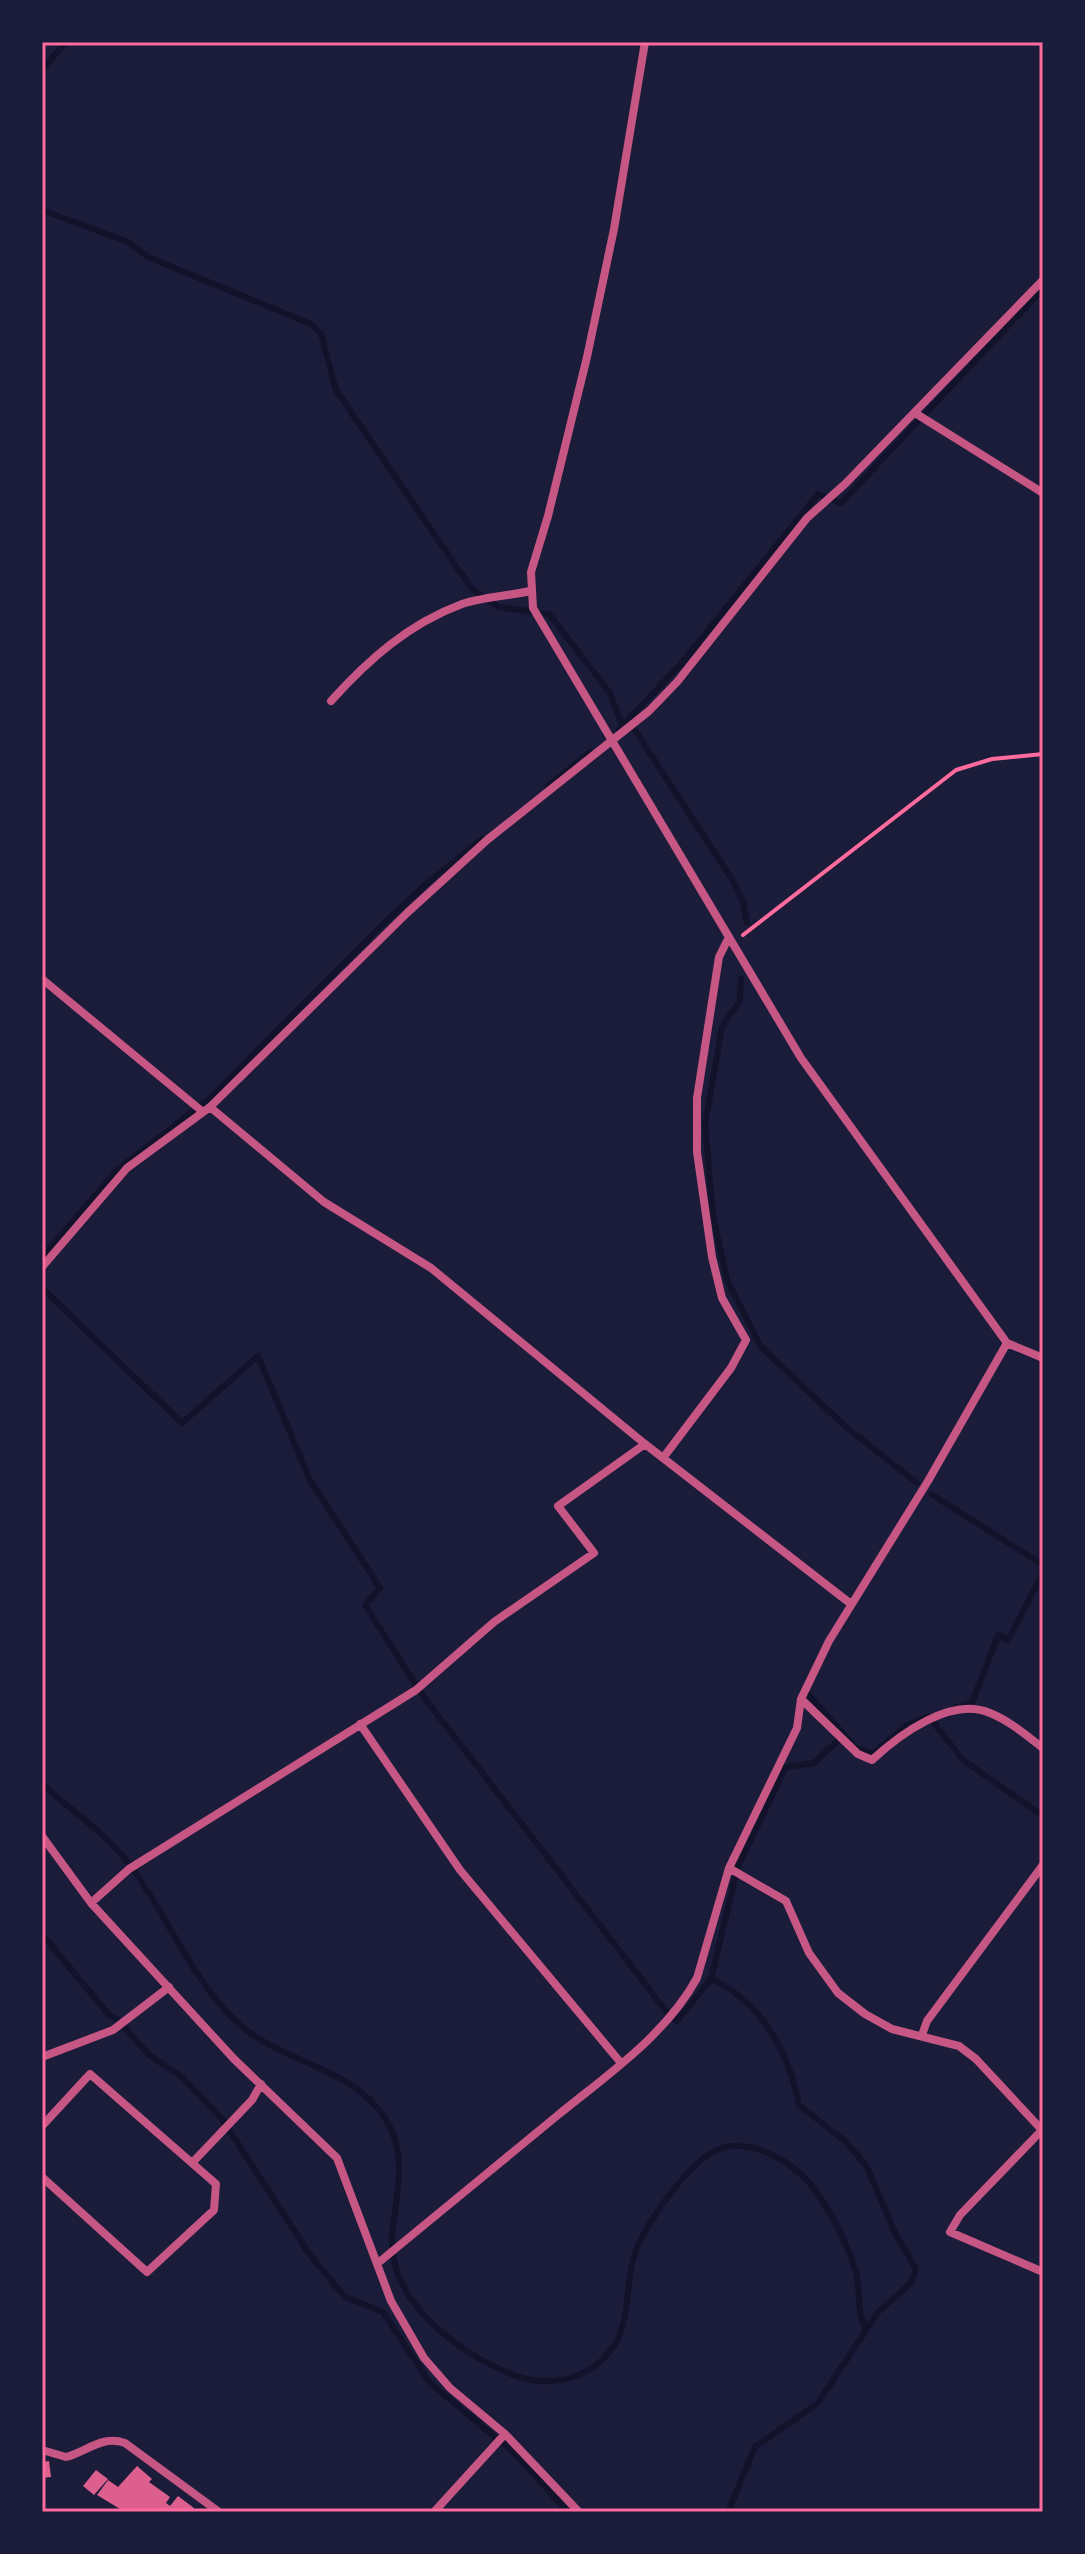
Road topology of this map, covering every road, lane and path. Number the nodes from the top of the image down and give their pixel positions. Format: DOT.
graph roads {
  1 [pos="645,42"];
  2 [pos="1043,280"];
  3 [pos="920,416"];
  4 [pos="1043,493"];
  5 [pos="530,591"];
  6 [pos="331,701"];
  7 [pos="614,740"];
  8 [pos="1043,754"];
  9 [pos="730,941"];
  10 [pos="42,979"];
  11 [pos="202,1108"];
  12 [pos="42,1267"];
  13 [pos="1007,1343"];
  14 [pos="1043,1358"];
  15 [pos="645,1444"];
  16 [pos="663,1458"];
  17 [pos="851,1604"];
  18 [pos="801,1699"];
  19 [pos="360,1724"];
  20 [pos="1043,1748"];
  21 [pos="42,1836"];
  22 [pos="1043,1865"];
  23 [pos="734,1871"];
  24 [pos="91,1903"];
  25 [pos="169,1987"];
  26 [pos="922,2035"];
  27 [pos="42,2057"];
  28 [pos="621,2063"];
  29 [pos="261,2084"];
  30 [pos="42,2126"];
  31 [pos="192,2163"];
  32 [pos="42,2177"];
  33 [pos="378,2263"];
  34 [pos="1043,2272"];
  35 [pos="501,2439"];
  36 [pos="42,2450"];
  37 [pos="574,2511"];
  38 [pos="219,2512"];
  39 [pos="434,2512"];
  1 -- 5 [label="street"];
  2 -- 3 [label="street"];
  3 -- 4 [label="street"];
  3 -- 7 [label="street"];
  5 -- 6 [label="street"];
  5 -- 7 [label="street"];
  7 -- 9 [label="street"];
  7 -- 11 [label="street"];
  8 -- 9 [label="path"];
  9 -- 13 [label="street"];
  9 -- 16 [label="street"];
  10 -- 11 [label="street"];
  11 -- 12 [label="street"];
  11 -- 15 [label="street"];
  13 -- 14 [label="street"];
  13 -- 17 [label="street"];
  15 -- 16 [label="street"];
  15 -- 19 [label="street"];
  16 -- 17 [label="street"];
  17 -- 18 [label="street"];
  18 -- 20 [label="street"];
  18 -- 23 [label="street"];
  19 -- 24 [label="street"];
  19 -- 28 [label="street"];
  21 -- 24 [label="street"];
  22 -- 26 [label="street"];
  23 -- 26 [label="street"];
  23 -- 28 [label="street"];
  24 -- 25 [label="street"];
  25 -- 27 [label="street"];
  25 -- 29 [label="street"];
  26 -- 34 [label="street"];
  28 -- 33 [label="street"];
  29 -- 31 [label="street"];
  29 -- 33 [label="street"];
  30 -- 31 [label="street"];
  31 -- 32 [label="street"];
  33 -- 35 [label="street"];
  35 -- 37 [label="street"];
  35 -- 39 [label="street"];
  36 -- 38 [label="street"];
}
